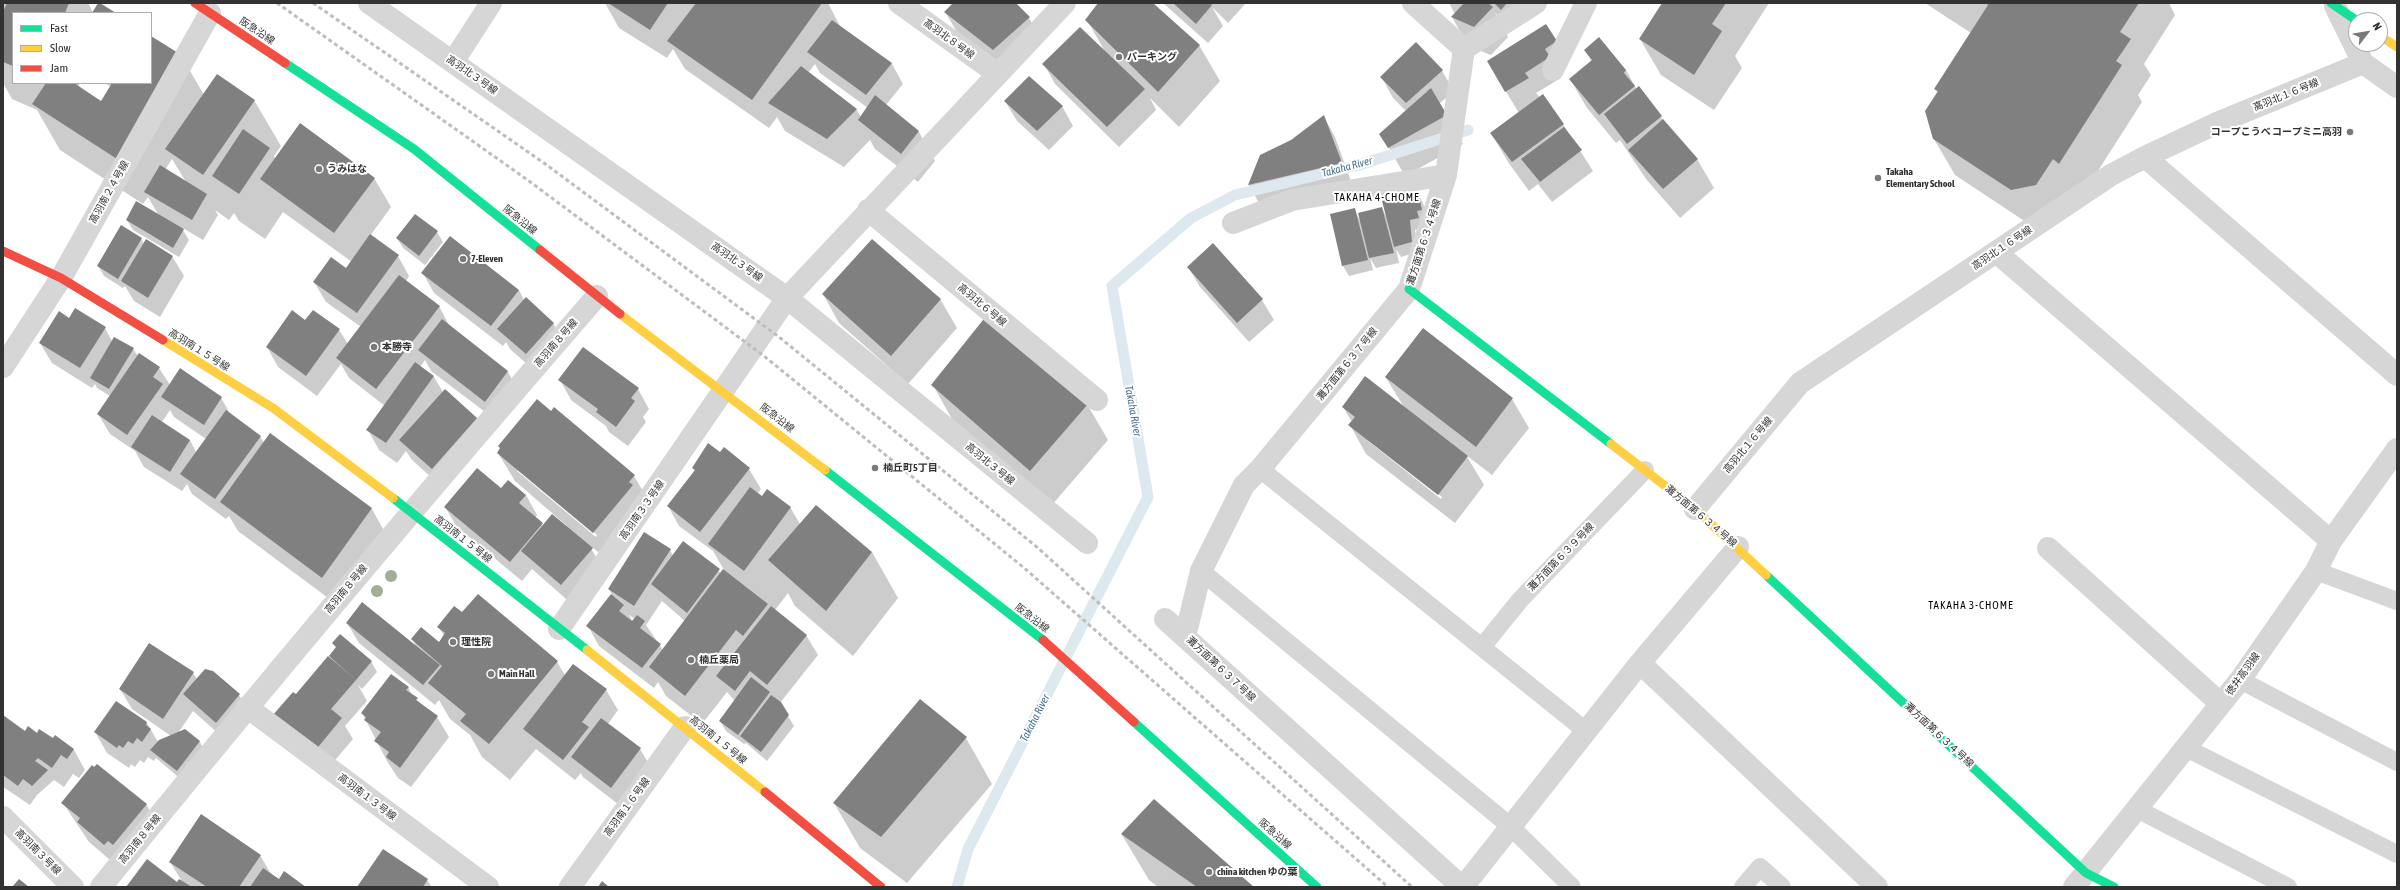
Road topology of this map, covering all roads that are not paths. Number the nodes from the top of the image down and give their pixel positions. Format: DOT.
graph roads {
  1 [pos="369,3"];
  2 [pos="491,3"];
  3 [pos="900,3"];
  4 [pos="1065,3"];
  5 [pos="1413,3"];
  6 [pos="1536,3"];
  7 [pos="1586,3"];
  8 [pos="2333,4"];
  9 [pos="202,8"];
  10 [pos="2348,14"];
  11 [pos="2388,41"];
  12 [pos="2397,47"];
  13 [pos="1464,49"];
  14 [pos="453,62"];
  15 [pos="2363,63"];
  16 [pos="1553,70"];
  17 [pos="998,74"];
  18 [pos="2397,87"];
  19 [pos="2145,157"];
  20 [pos="1447,168"];
  21 [pos="868,210"];
  22 [pos="1233,223"];
  23 [pos="3,251"];
  24 [pos="1996,252"];
  25 [pos="61,278"];
  26 [pos="1408,289"];
  27 [pos="597,296"];
  28 [pos="787,298"];
  29 [pos="3,367"];
  30 [pos="2397,375"];
  31 [pos="724,391"];
  32 [pos="1096,400"];
  33 [pos="2397,449"];
  34 [pos="1260,469"];
  35 [pos="1645,470"];
  36 [pos="1695,509"];
  37 [pos="410,511"];
  38 [pos="2331,541"];
  39 [pos="1087,544"];
  40 [pos="1738,547"];
  41 [pos="2048,548"];
  42 [pos="1201,571"];
  43 [pos="2316,571"];
  44 [pos="2397,601"];
  45 [pos="1165,619"];
  46 [pos="559,629"];
  47 [pos="1184,636"];
  48 [pos="1482,647"];
  49 [pos="1640,663"];
  50 [pos="2240,680"];
  51 [pos="2221,704"];
  52 [pos="247,707"];
  53 [pos="685,727"];
  54 [pos="1586,731"];
  55 [pos="2186,748"];
  56 [pos="2397,762"];
  57 [pos="2137,809"];
  58 [pos="5,822"];
  59 [pos="1510,826"];
  60 [pos="2397,854"];
  61 [pos="2080,880"];
  62 [pos="73,887"];
  63 [pos="101,887"];
  64 [pos="488,887"];
  65 [pos="570,887"];
  66 [pos="881,887"];
  67 [pos="1317,887"];
  68 [pos="1463,887"];
  69 [pos="1572,887"];
  70 [pos="1743,887"];
  71 [pos="1782,887"];
  72 [pos="1877,887"];
  73 [pos="2114,887"];
  74 [pos="2288,887"];
  1 -- 14 [label="street, 高羽北３号線"];
  2 -- 14 [label="street"];
  3 -- 17 [label="street, 高羽北８号線"];
  4 -- 17 [label="street, 高羽南３３号線"];
  5 -- 13 [label="street"];
  6 -- 13 [label="street"];
  7 -- 16 [label="street"];
  8 -- 10 [label="street"];
  8 -- 15 [label="street"];
  9 -- 25 [label="street, 高羽南２４号線"];
  9 -- 27 [label="street, 阪急沿線"];
  11 -- 12 [label="street"];
  13 -- 20 [label="street, 灘方面第６３４号線"];
  14 -- 28 [label="street, 高羽北３号線"];
  15 -- 18 [label="street"];
  15 -- 19 [label="street, 高羽北１６号線"];
  17 -- 21 [label="street, 高羽南３３号線"];
  19 -- 24 [label="street, 高羽北１６号線"];
  19 -- 30 [label="street"];
  20 -- 22 [label="street"];
  20 -- 26 [label="street, 灘方面第６３４号線"];
  21 -- 28 [label="street, 高羽南３３号線"];
  21 -- 32 [label="street, 高羽北６号線"];
  23 -- 25 [label="street, 高羽南１５号線"];
  24 -- 36 [label="street, 高羽北１６号線"];
  24 -- 38 [label="street"];
  25 -- 29 [label="street, 高羽南２４号線"];
  25 -- 37 [label="street, 高羽南１５号線"];
  26 -- 34 [label="street, 灘方面第６３７号線"];
  26 -- 35 [label="street, 灘方面第６３４号線"];
  27 -- 31 [label="street, 阪急沿線"];
  27 -- 37 [label="street, 高羽南８号線"];
  28 -- 31 [label="street, 高羽南３３号線"];
  28 -- 39 [label="street, 高羽北３号線"];
  31 -- 46 [label="street, 高羽南３３号線"];
  31 -- 67 [label="street, 阪急沿線"];
  33 -- 38 [label="street, 徳井高羽線"];
  34 -- 42 [label="street, 灘方面第６３７号線"];
  34 -- 48 [label="lane"];
  35 -- 36 [label="street, 灘方面第６３４号線"];
  35 -- 48 [label="lane, 灘方面第６３９号線"];
  36 -- 40 [label="street, 灘方面第６３４号線"];
  37 -- 46 [label="street, 高羽南１５号線"];
  37 -- 52 [label="street, 高羽南８号線"];
  38 -- 43 [label="street, 徳井高羽線"];
  40 -- 49 [label="street"];
  40 -- 61 [label="street, 灘方面第６３４号線"];
  41 -- 51 [label="street"];
  42 -- 47 [label="street, 灘方面第６３７号線"];
  42 -- 59 [label="lane"];
  43 -- 44 [label="lane"];
  43 -- 50 [label="street, 徳井高羽線"];
  45 -- 47 [label="street"];
  46 -- 53 [label="street, 高羽南１５号線"];
  47 -- 68 [label="street, 灘方面第６３７号線"];
  48 -- 54 [label="lane"];
  49 -- 54 [label="street"];
  49 -- 72 [label="street"];
  50 -- 51 [label="street, 徳井高羽線"];
  50 -- 56 [label="lane"];
  51 -- 55 [label="street, 徳井高羽線"];
  52 -- 63 [label="street, 高羽南８号線"];
  52 -- 64 [label="street, 高羽南１３号線"];
  53 -- 65 [label="street, 高羽南１６号線"];
  53 -- 66 [label="street, 高羽南１５号線"];
  54 -- 59 [label="street"];
  55 -- 57 [label="street, 徳井高羽線"];
  55 -- 60 [label="lane"];
  57 -- 61 [label="street, 徳井高羽線"];
  57 -- 74 [label="lane"];
  58 -- 62 [label="street, 高羽南３号線"];
  59 -- 68 [label="street"];
  59 -- 69 [label="lane"];
  61 -- 73 [label="street, 灘方面第６３４号線"];
  70 -- 71 [label="lane"];
}
